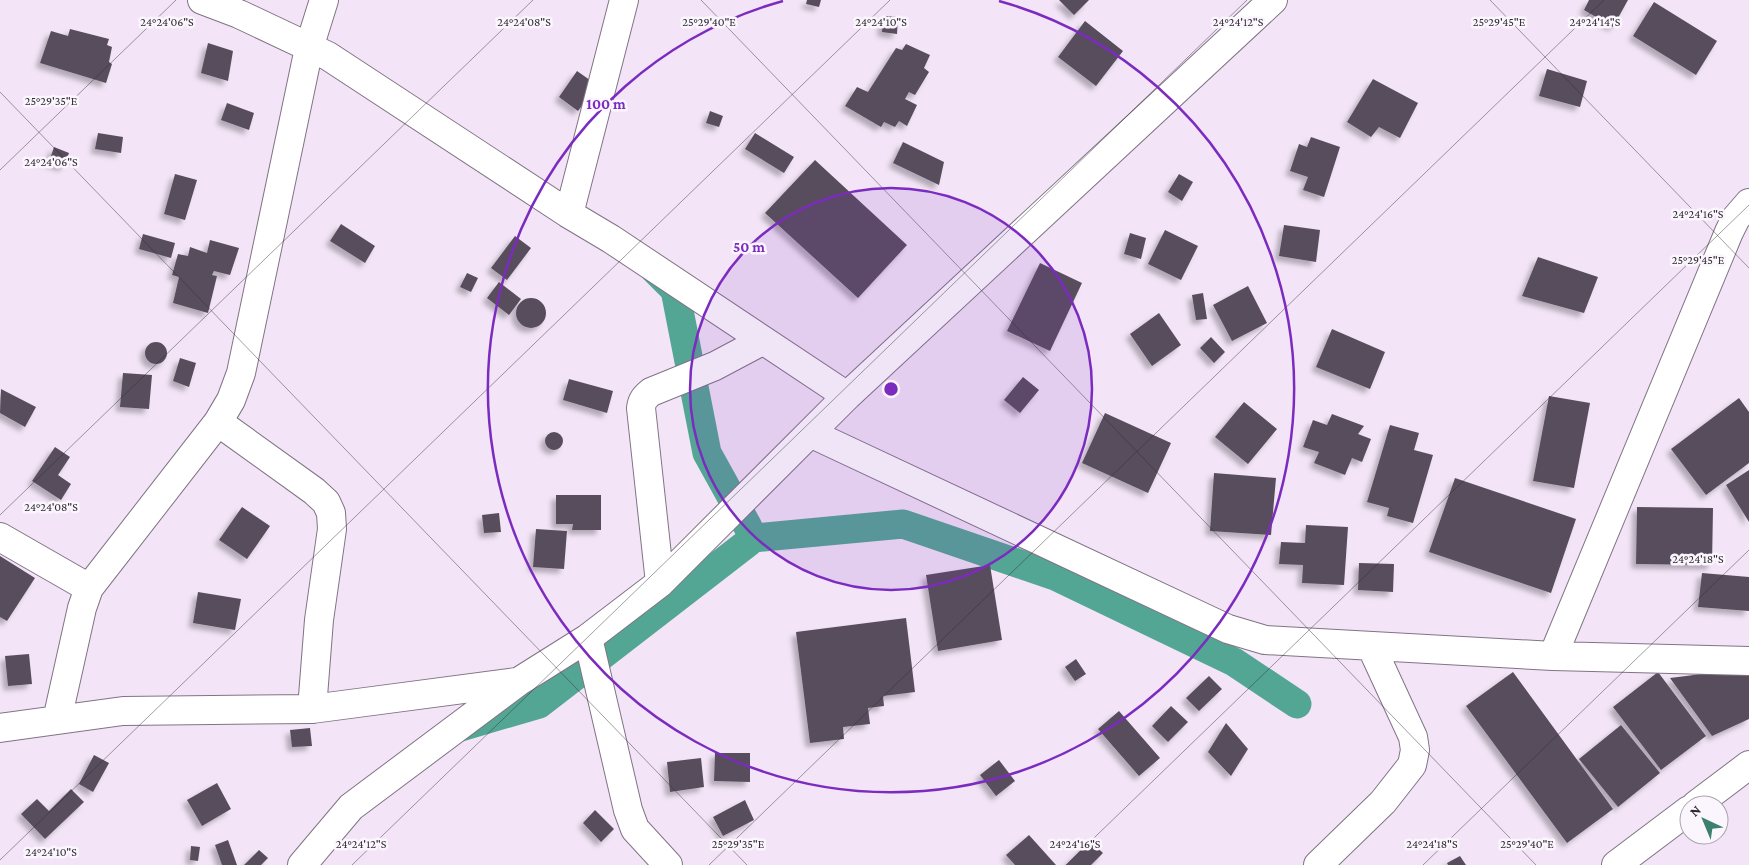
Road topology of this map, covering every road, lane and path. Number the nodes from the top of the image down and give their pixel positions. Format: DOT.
graph roads {
  1 [pos="202,0"];
  2 [pos="324,0"];
  3 [pos="624,0"];
  4 [pos="1263,3"];
  5 [pos="309,48"];
  6 [pos="1749,203"];
  7 [pos="568,214"];
  8 [pos="762,341"];
  9 [pos="847,396"];
  10 [pos="218,422"];
  11 [pos="810,434"];
  12 [pos="0,537"];
  13 [pos="660,583"];
  14 [pos="89,588"];
  15 [pos="588,638"];
  16 [pos="1371,646"];
  17 [pos="1552,656"];
  18 [pos="1749,661"];
  19 [pos="518,682"];
  20 [pos="312,709"];
  21 [pos="57,720"];
  22 [pos="0,728"];
  23 [pos="1749,765"];
  24 [pos="1709,795"];
  25 [pos="1679,818"];
  26 [pos="302,865"];
  27 [pos="668,865"];
  28 [pos="1318,865"];
  29 [pos="1616,865"];
  1 -- 5 [label="street"];
  2 -- 5 [label="street"];
  3 -- 7 [label="street"];
  4 -- 9 [label="street"];
  5 -- 7 [label="street"];
  5 -- 10 [label="street"];
  6 -- 17 [label="street"];
  7 -- 8 [label="street"];
  8 -- 9 [label="street"];
  8 -- 13 [label="street"];
  9 -- 11 [label="street"];
  10 -- 14 [label="street"];
  10 -- 20 [label="street"];
  11 -- 13 [label="street"];
  11 -- 16 [label="street"];
  12 -- 14 [label="street"];
  13 -- 15 [label="street"];
  14 -- 21 [label="street"];
  15 -- 19 [label="street"];
  15 -- 27 [label="street"];
  16 -- 17 [label="street"];
  16 -- 28 [label="street"];
  17 -- 18 [label="street"];
  19 -- 20 [label="street"];
  19 -- 26 [label="street"];
  20 -- 21 [label="street"];
  21 -- 22 [label="street"];
  23 -- 24 [label="street"];
  25 -- 29 [label="street"];
}
